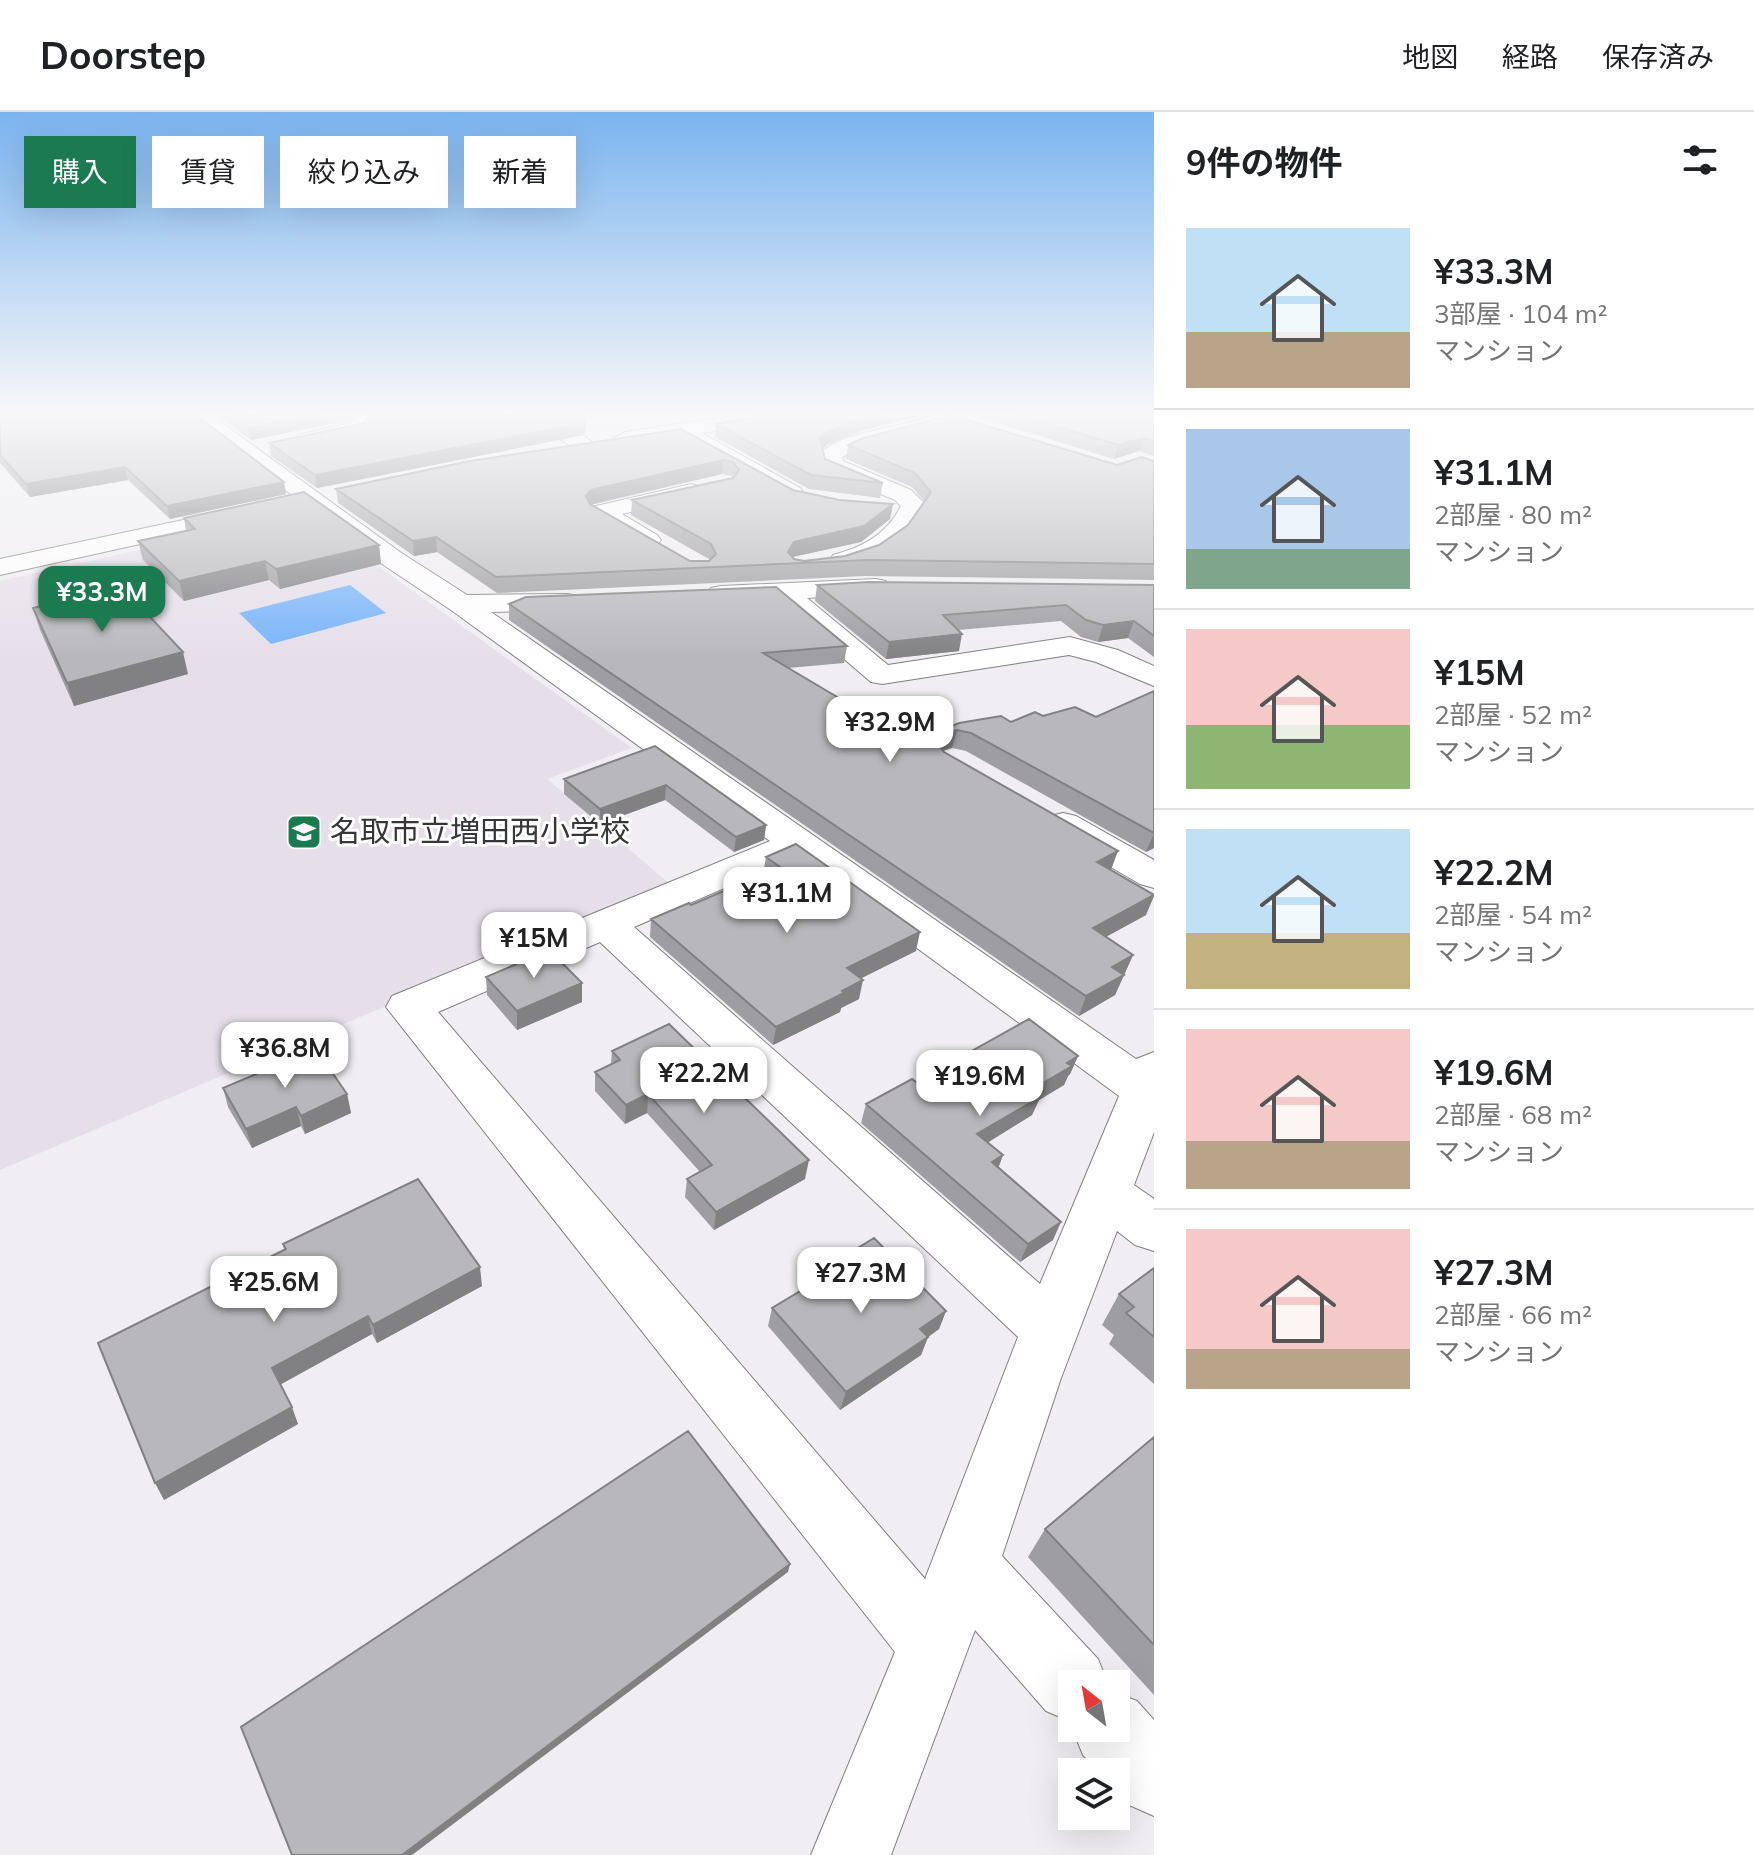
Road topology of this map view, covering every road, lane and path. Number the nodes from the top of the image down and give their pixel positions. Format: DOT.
graph roads {
  1 [pos="668,496"];
  2 [pos="799,496"];
  3 [pos="904,496"];
  4 [pos="324,497"];
  5 [pos="812,500"];
  6 [pos="867,507"];
  7 [pos="912,510"];
  8 [pos="674,554"];
  9 [pos="814,565"];
  10 [pos="0,567"];
  11 [pos="508,579"];
  12 [pos="429,583"];
  13 [pos="897,587"];
  14 [pos="781,591"];
  15 [pos="695,596"];
  16 [pos="588,601"];
  17 [pos="461,604"];
  18 [pos="1154,677"];
  19 [pos="1034,807"];
  20 [pos="798,843"];
  21 [pos="1154,876"];
  22 [pos="605,924"];
  23 [pos="1150,1080"];
  24 [pos="1106,1193"];
  25 [pos="1154,1229"];
  26 [pos="1050,1330"];
  27 [pos="965,1566"];
  28 [pos="935,1645"];
  29 [pos="1059,1670"];
  30 [pos="1123,1742"];
  31 [pos="1154,1777"];
  32 [pos="851,1855"];
  1 -- 8 [label="street"];
  2 -- 5 [label="street"];
  3 -- 7 [label="street"];
  4 -- 10 [label="street"];
  4 -- 12 [label="street"];
  6 -- 7 [label="street"];
  7 -- 9 [label="street"];
  11 -- 12 [label="street"];
  12 -- 17 [label="street"];
  13 -- 14 [label="street"];
  14 -- 15 [label="street"];
  14 -- 18 [label="street"];
  16 -- 17 [label="street"];
  17 -- 20 [label="street"];
  19 -- 21 [label="street"];
  20 -- 22 [label="street"];
  20 -- 23 [label="street"];
  22 -- 26 [label="street"];
  22 -- 28 [label="street"];
  23 -- 24 [label="street"];
  24 -- 25 [label="street"];
  24 -- 26 [label="street"];
  26 -- 27 [label="street"];
  27 -- 28 [label="street"];
  27 -- 29 [label="street"];
  28 -- 32 [label="street"];
  30 -- 31 [label="street"];
}
